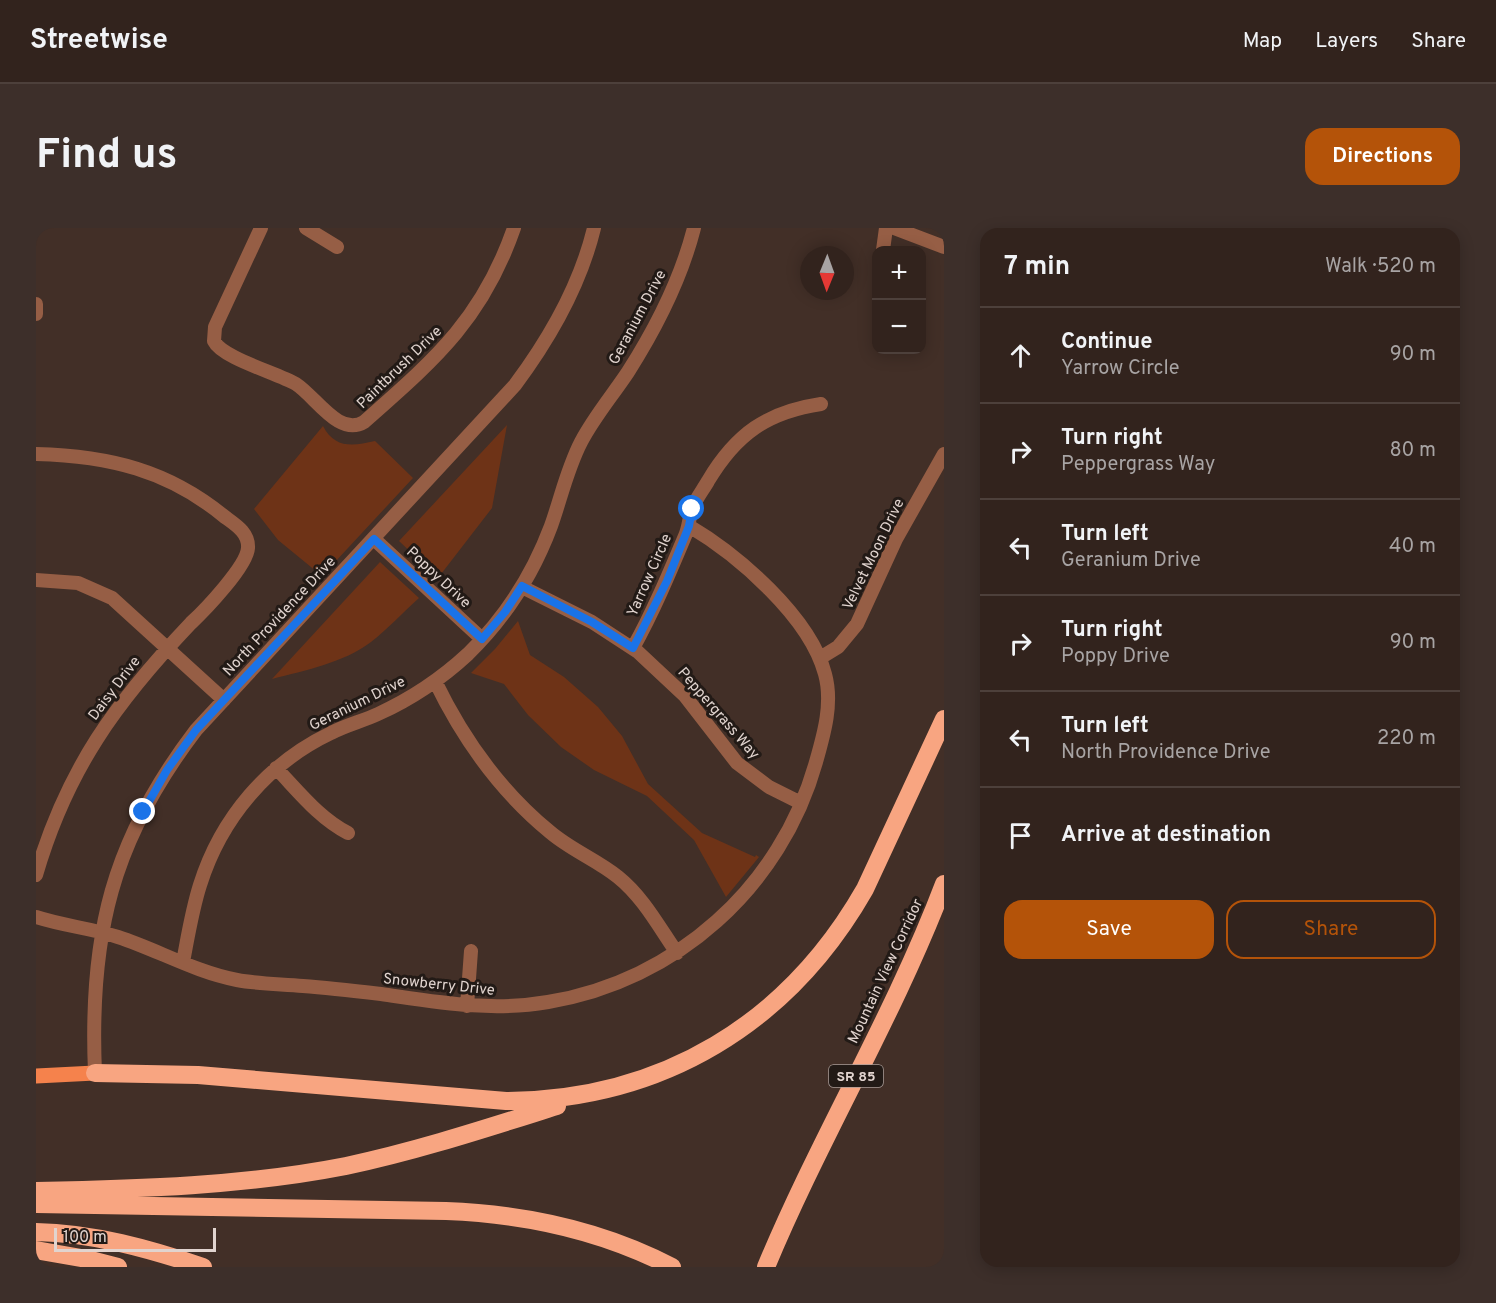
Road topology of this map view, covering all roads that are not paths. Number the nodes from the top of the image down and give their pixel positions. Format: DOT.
graph roads {
  1 [pos="261,228"];
  2 [pos="306,228"];
  3 [pos="514,228"];
  4 [pos="594,228"];
  5 [pos="694,228"];
  6 [pos="886,228"];
  7 [pos="894,228"];
  8 [pos="884,246"];
  9 [pos="337,247"];
  10 [pos="944,247"];
  11 [pos="36,304"];
  12 [pos="36,314"];
  13 [pos="821,404"];
  14 [pos="36,454"];
  15 [pos="944,454"];
  16 [pos="689,526"];
  17 [pos="374,539"];
  18 [pos="36,580"];
  19 [pos="522,586"];
  20 [pos="482,639"];
  21 [pos="168,648"];
  22 [pos="633,648"];
  23 [pos="820,658"];
  24 [pos="435,681"];
  25 [pos="224,700"];
  26 [pos="944,719"];
  27 [pos="276,768"];
  28 [pos="801,803"];
  29 [pos="348,833"];
  30 [pos="36,875"];
  31 [pos="944,884"];
  32 [pos="36,917"];
  33 [pos="101,932"];
  34 [pos="471,951"];
  35 [pos="676,953"];
  36 [pos="183,962"];
  37 [pos="467,1006"];
  38 [pos="95,1072"];
  39 [pos="36,1076"];
  40 [pos="616,1088"];
  41 [pos="36,1191"];
  42 [pos="36,1204"];
  43 [pos="36,1232"];
  44 [pos="36,1250"];
  45 [pos="118,1267"];
  46 [pos="203,1267"];
  47 [pos="672,1267"];
  48 [pos="766,1267"];
  1 -- 3 [label="street, Paintbrush Drive"];
  2 -- 9 [label="street"];
  4 -- 17 [label="street, North Providence Drive"];
  5 -- 19 [label="street, Geranium Drive"];
  6 -- 8 [label="street"];
  7 -- 10 [label="street"];
  11 -- 12 [label="street"];
  13 -- 16 [label="street, Yarrow Circle"];
  14 -- 21 [label="street, Daisy Drive"];
  15 -- 23 [label="street, Velvet Moon Drive"];
  16 -- 22 [label="street, Yarrow Circle"];
  16 -- 23 [label="street, Snowberry Drive"];
  17 -- 20 [label="street, Poppy Drive"];
  17 -- 25 [label="street, North Providence Drive"];
  18 -- 21 [label="street"];
  19 -- 20 [label="street, Geranium Drive"];
  19 -- 22 [label="street, Peppergrass Way"];
  20 -- 24 [label="street, Geranium Drive"];
  21 -- 25 [label="street"];
  21 -- 30 [label="street, Daisy Drive"];
  22 -- 28 [label="street, Peppergrass Way"];
  23 -- 28 [label="street, Snowberry Drive"];
  24 -- 27 [label="street, Geranium Drive"];
  24 -- 35 [label="street"];
  25 -- 33 [label="street, North Providence Drive"];
  26 -- 40 [label="highway"];
  27 -- 29 [label="street"];
  27 -- 36 [label="street, Geranium Drive"];
  28 -- 35 [label="street, Snowberry Drive"];
  31 -- 48 [label="highway, Mountain View Corridor / SR 85"];
  32 -- 33 [label="street, Snowberry Drive"];
  33 -- 36 [label="street, Snowberry Drive"];
  33 -- 38 [label="street, North Providence Drive"];
  34 -- 37 [label="street"];
  35 -- 37 [label="street, Snowberry Drive"];
  36 -- 37 [label="street, Snowberry Drive"];
  38 -- 39 [label="main road"];
  38 -- 40 [label="highway"];
  40 -- 41 [label="highway"];
  42 -- 47 [label="highway"];
  43 -- 46 [label="highway"];
  44 -- 45 [label="highway"];
}
